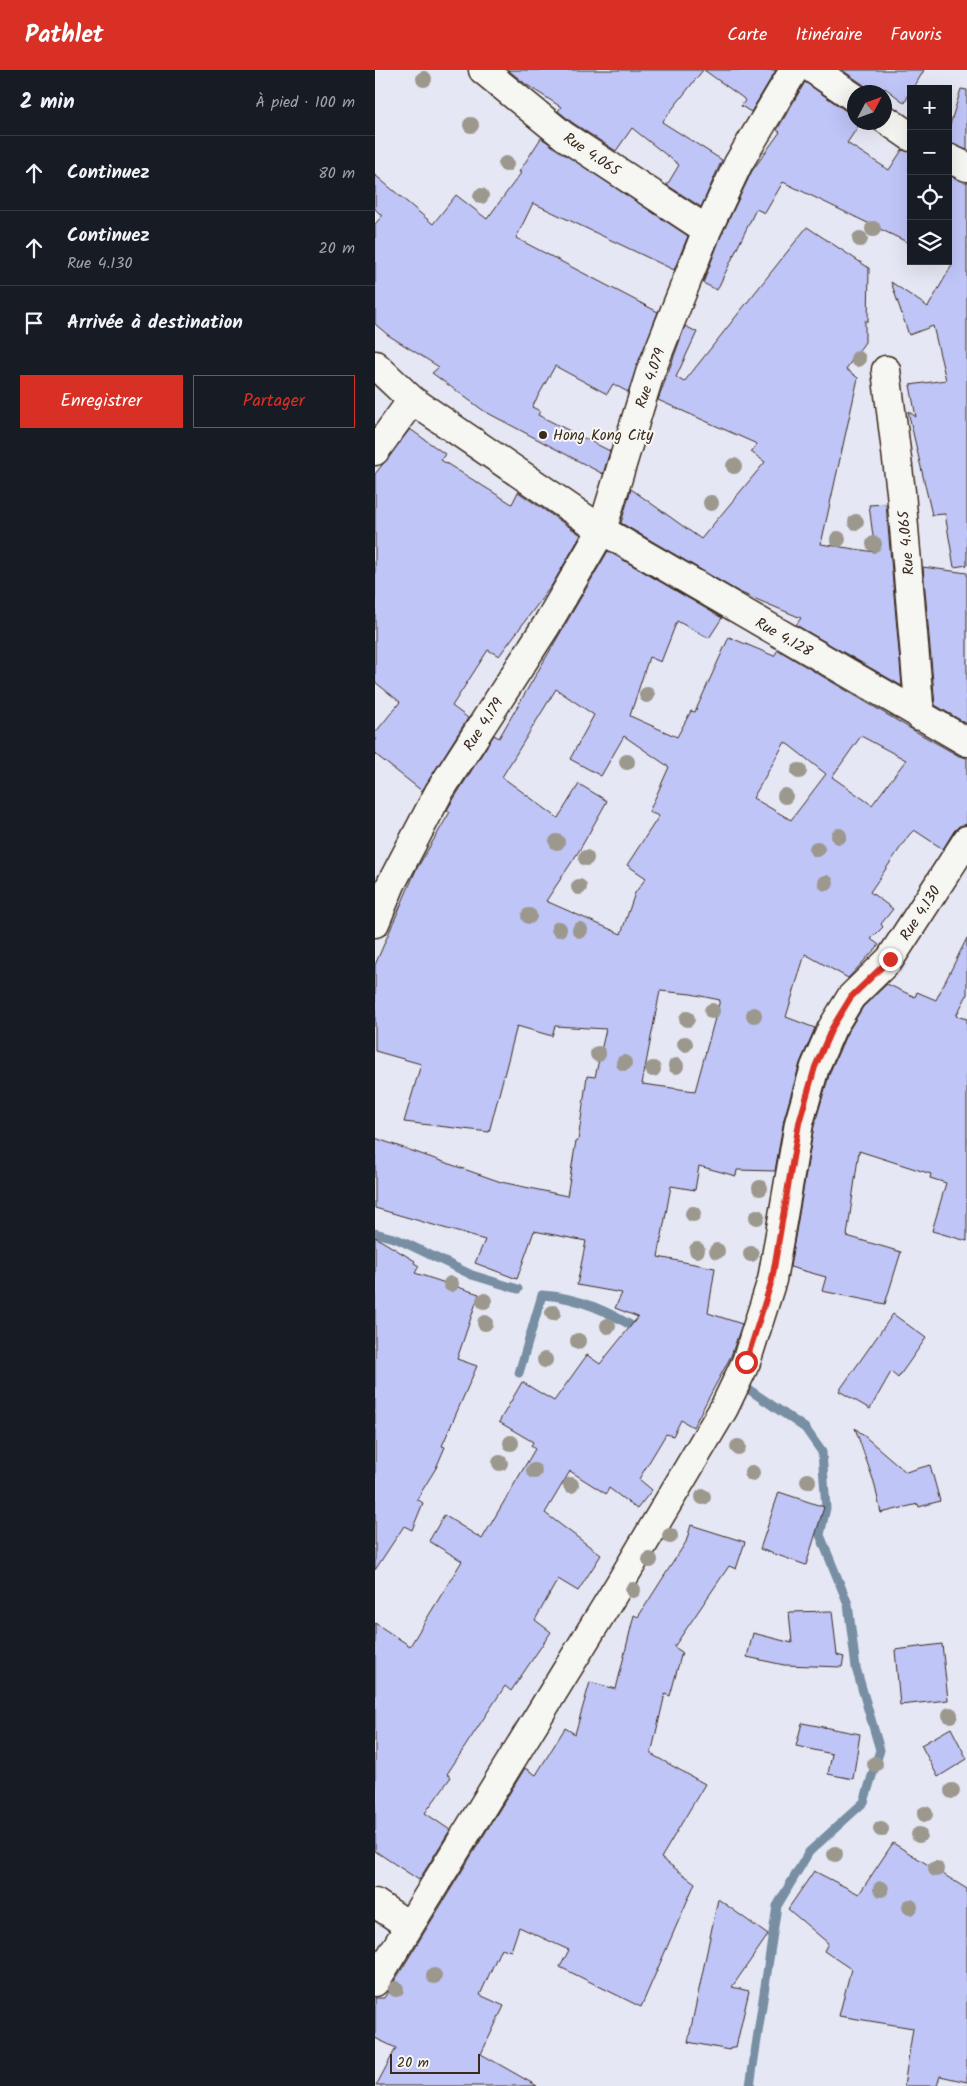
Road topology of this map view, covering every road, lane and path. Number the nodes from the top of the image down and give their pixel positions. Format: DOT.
graph roads {
  1 [pos="483,70"];
  2 [pos="794,70"];
  3 [pos="814,70"];
  4 [pos="847,93"];
  5 [pos="892,124"];
  6 [pos="907,134"];
  7 [pos="952,160"];
  8 [pos="967,167"];
  9 [pos="707,230"];
  10 [pos="375,365"];
  11 [pos="886,370"];
  12 [pos="412,400"];
  13 [pos="375,451"];
  14 [pos="602,530"];
  15 [pos="920,716"];
  16 [pos="967,742"];
  17 [pos="967,840"];
  18 [pos="375,923"];
  19 [pos="375,1903"];
  20 [pos="408,1925"];
  21 [pos="375,1982"];
  1 -- 9 [label="street, Rue 4.065"];
  2 -- 9 [label="street, Rue 4.079"];
  3 -- 4 [label="street"];
  5 -- 6 [label="street"];
  7 -- 8 [label="street"];
  9 -- 14 [label="street, Rue 4.079"];
  10 -- 12 [label="street, Rue 4.128"];
  11 -- 15 [label="street, Rue 4.065"];
  12 -- 13 [label="street"];
  12 -- 14 [label="street, Rue 4.128"];
  14 -- 15 [label="street, Rue 4.128"];
  14 -- 18 [label="street, Rue 4.179"];
  15 -- 16 [label="street, Rue 4.128"];
  17 -- 20 [label="street, Rue 4.130"];
  19 -- 20 [label="street"];
  20 -- 21 [label="street, Rue 4.130"];
}
